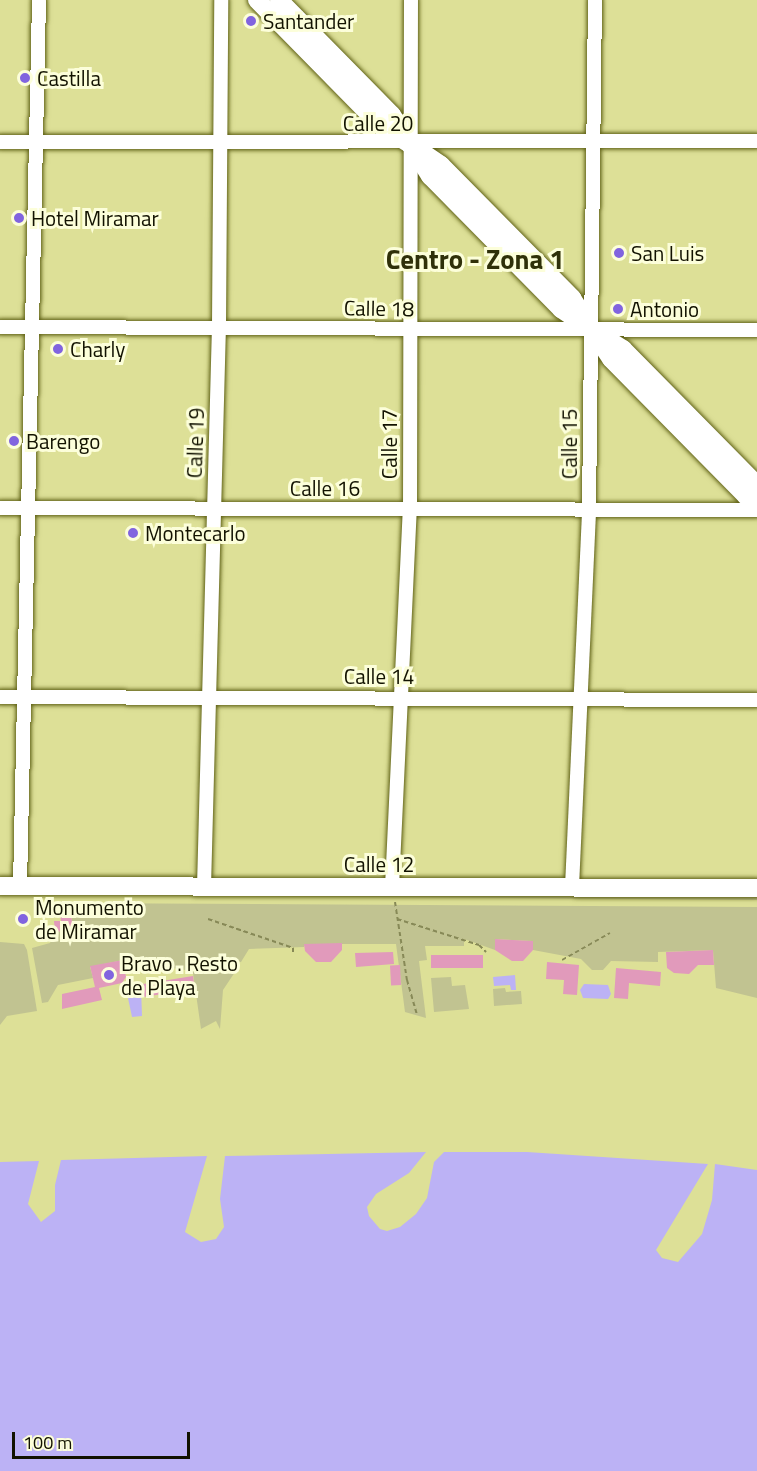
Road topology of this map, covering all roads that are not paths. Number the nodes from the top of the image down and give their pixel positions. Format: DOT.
graph roads {
  1 [pos="39,0"];
  2 [pos="221,0"];
  3 [pos="256,0"];
  4 [pos="279,0"];
  5 [pos="411,0"];
  6 [pos="595,0"];
  7 [pos="593,141"];
  8 [pos="757,141"];
  9 [pos="0,142"];
  10 [pos="34,142"];
  11 [pos="218,144"];
  12 [pos="410,144"];
  13 [pos="219,326"];
  14 [pos="0,327"];
  15 [pos="31,327"];
  16 [pos="410,329"];
  17 [pos="591,329"];
  18 [pos="757,330"];
  19 [pos="757,485"];
  20 [pos="757,502"];
  21 [pos="0,508"];
  22 [pos="27,508"];
  23 [pos="214,509"];
  24 [pos="410,509"];
  25 [pos="590,510"];
  26 [pos="757,510"];
  27 [pos="210,696"];
  28 [pos="0,697"];
  29 [pos="24,697"];
  30 [pos="400,697"];
  31 [pos="581,699"];
  32 [pos="757,700"];
  33 [pos="0,886"];
  34 [pos="20,886"];
  35 [pos="204,886"];
  36 [pos="572,887"];
  37 [pos="757,888"];
  38 [pos="394,894"];
  1 -- 10 [label="street"];
  2 -- 11 [label="street, Calle 19"];
  3 -- 12 [label="main road"];
  4 -- 12 [label="main road"];
  5 -- 12 [label="street, Calle 17"];
  6 -- 7 [label="street, Calle 15"];
  7 -- 8 [label="street, Calle 20"];
  7 -- 12 [label="street, Calle 20"];
  7 -- 17 [label="street, Calle 15"];
  9 -- 10 [label="street, Calle 20"];
  10 -- 11 [label="street, Calle 20"];
  10 -- 15 [label="street"];
  11 -- 12 [label="street, Calle 20"];
  11 -- 13 [label="street, Calle 19"];
  12 -- 16 [label="street, Calle 17"];
  12 -- 17 [label="main road"];
  13 -- 15 [label="street, Calle 18"];
  13 -- 16 [label="street, Calle 18"];
  13 -- 23 [label="street, Calle 19"];
  14 -- 15 [label="street, Calle 18"];
  15 -- 22 [label="street"];
  16 -- 17 [label="street, Calle 18"];
  16 -- 24 [label="street, Calle 17"];
  17 -- 18 [label="street, Calle 18"];
  17 -- 19 [label="main road"];
  17 -- 20 [label="main road"];
  17 -- 25 [label="street, Calle 15"];
  21 -- 22 [label="street, Calle 16"];
  22 -- 23 [label="street, Calle 16"];
  22 -- 29 [label="street"];
  23 -- 24 [label="street, Calle 16"];
  23 -- 27 [label="street, Calle 19"];
  24 -- 25 [label="street, Calle 16"];
  24 -- 30 [label="street, Calle 17"];
  25 -- 26 [label="street, Calle 16"];
  25 -- 31 [label="street, Calle 15"];
  27 -- 29 [label="street, Calle 14"];
  27 -- 30 [label="street, Calle 14"];
  27 -- 35 [label="street, Calle 19"];
  28 -- 29 [label="street, Calle 14"];
  29 -- 34 [label="street"];
  30 -- 31 [label="street, Calle 14"];
  30 -- 38 [label="street, Calle 17"];
  31 -- 32 [label="street, Calle 14"];
  31 -- 36 [label="street, Calle 15"];
  33 -- 34 [label="main road, Calle 12"];
  34 -- 35 [label="main road, Calle 12"];
  35 -- 38 [label="main road, Calle 12"];
  36 -- 37 [label="main road, Calle 12"];
  36 -- 38 [label="main road, Calle 12"];
}
